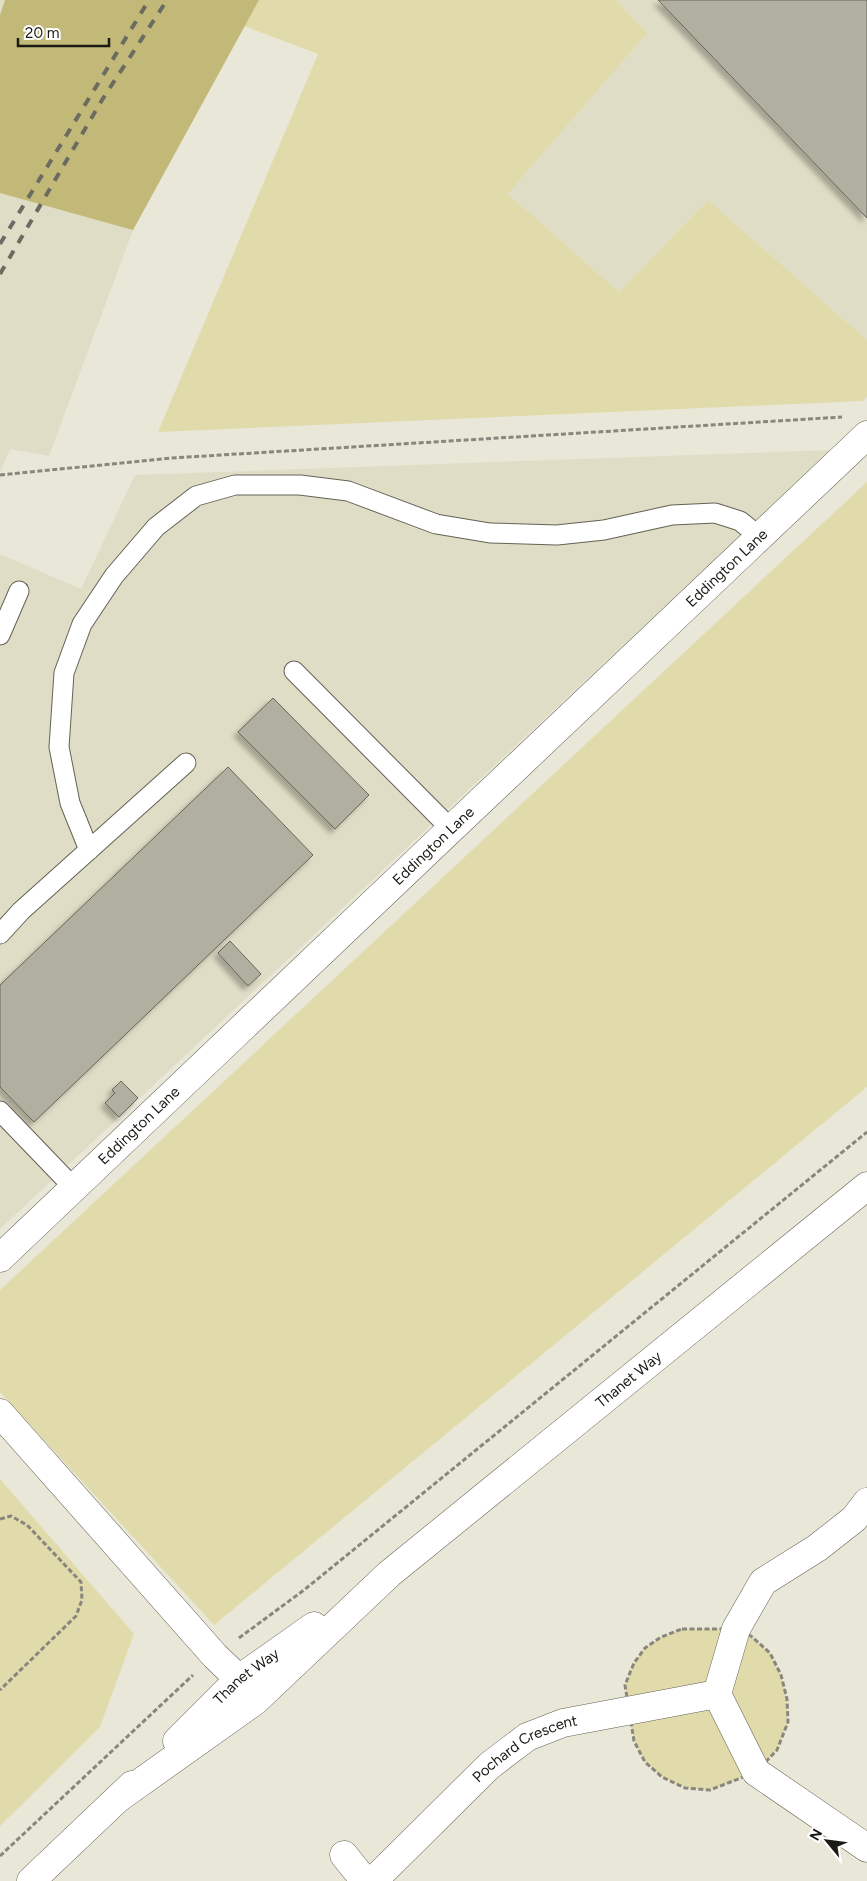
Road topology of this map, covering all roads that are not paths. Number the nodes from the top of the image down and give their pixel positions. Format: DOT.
graph roads {
  1 [pos="859,426"];
  2 [pos="760,537"];
  3 [pos="19,591"];
  4 [pos="0,634"];
  5 [pos="294,671"];
  6 [pos="186,763"];
  7 [pos="452,830"];
  8 [pos="89,850"];
  9 [pos="0,934"];
  10 [pos="0,1111"];
  11 [pos="867,1186"];
  12 [pos="74,1188"];
  13 [pos="0,1258"];
  14 [pos="0,1413"];
  15 [pos="867,1502"];
  16 [pos="389,1574"];
  17 [pos="238,1679"];
  18 [pos="718,1694"];
  19 [pos="120,1797"];
  20 [pos="867,1848"];
  21 [pos="344,1855"];
  22 [pos="31,1881"];
  23 [pos="365,1881"];
  24 [pos="373,1881"];
  1 -- 2 [label="street, Eddington Lane"];
  2 -- 7 [label="street, Eddington Lane"];
  2 -- 8 [label="lane"];
  3 -- 4 [label="lane"];
  5 -- 7 [label="lane"];
  6 -- 8 [label="lane"];
  7 -- 12 [label="street, Eddington Lane"];
  8 -- 9 [label="lane"];
  10 -- 12 [label="lane"];
  11 -- 16 [label="street, Thanet Way"];
  12 -- 13 [label="street, Eddington Lane"];
  14 -- 17 [label="street"];
  15 -- 18 [label="street"];
  16 -- 17 [label="street, Thanet Way"];
  16 -- 19 [label="street, Thanet Way"];
  17 -- 19 [label="street, Thanet Way"];
  18 -- 20 [label="street"];
  18 -- 24 [label="street, Pochard Crescent"];
  19 -- 22 [label="street, Thanet Way"];
  21 -- 23 [label="street"];
}
